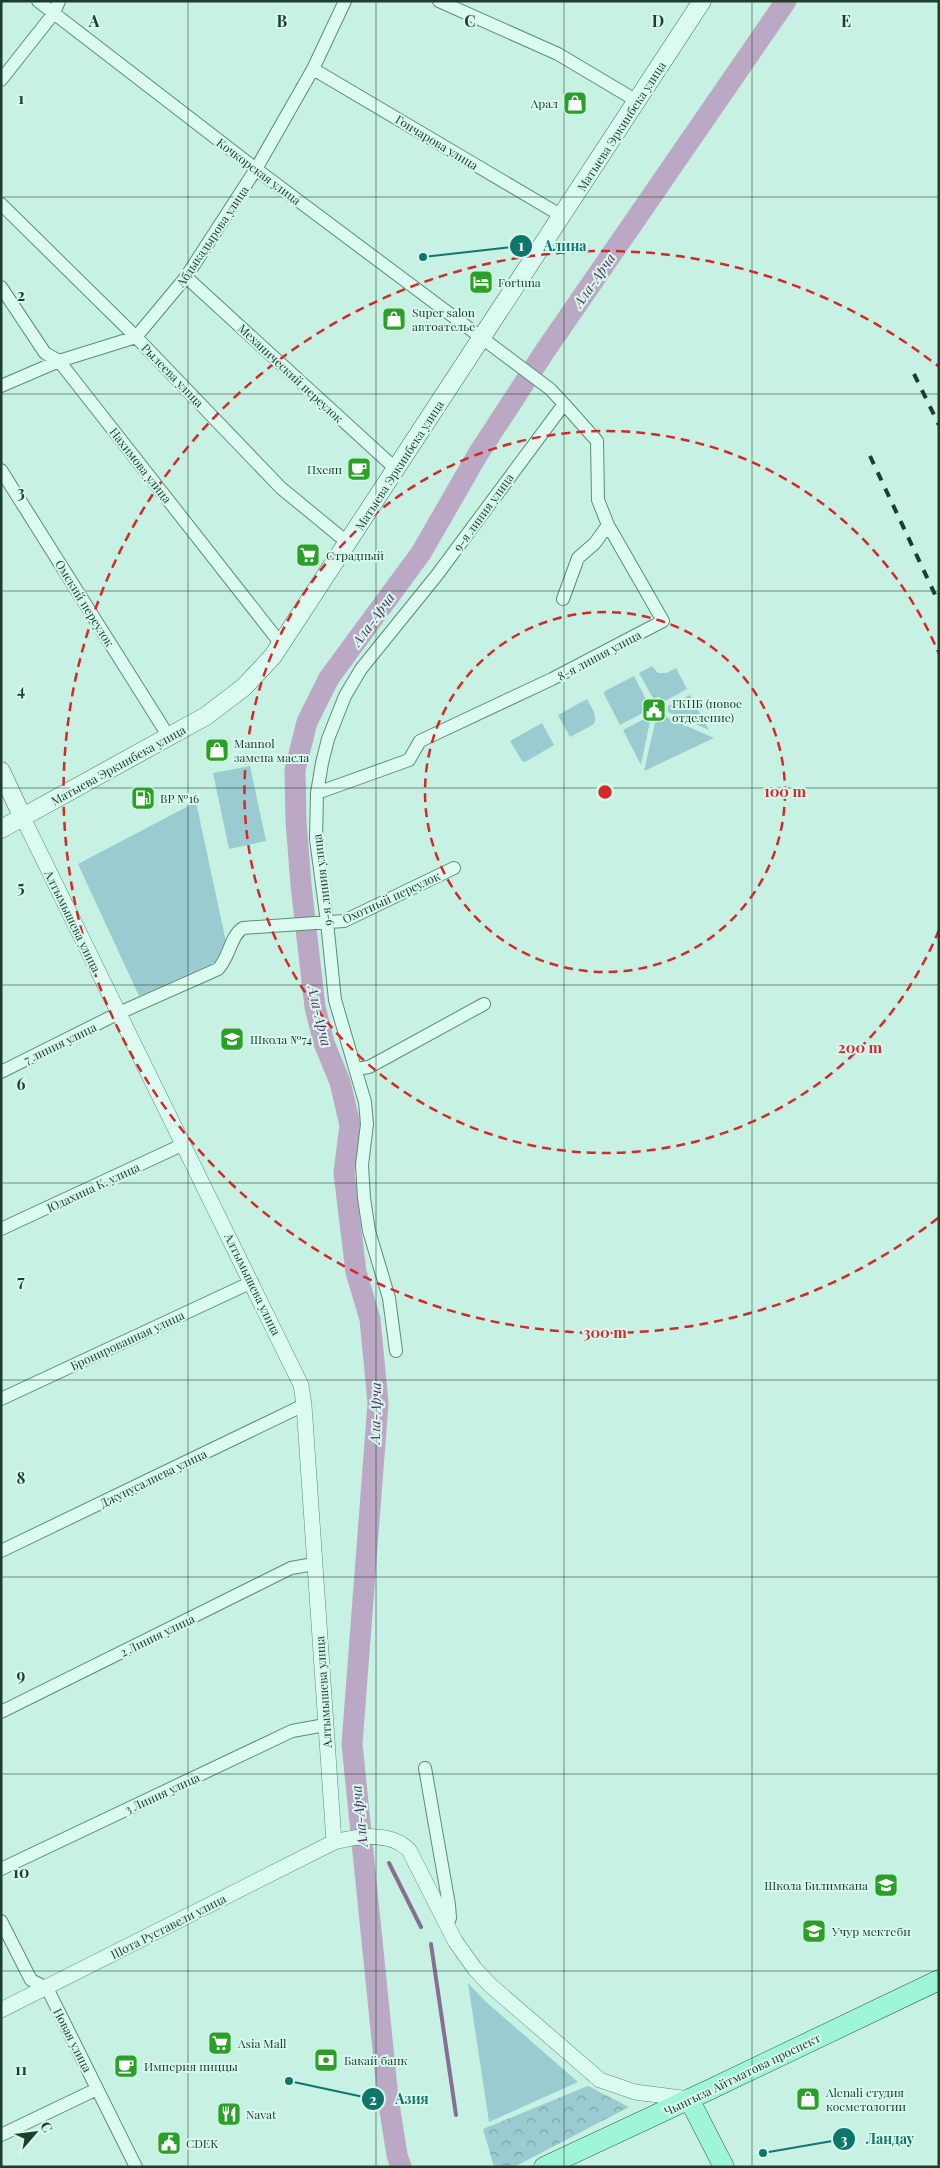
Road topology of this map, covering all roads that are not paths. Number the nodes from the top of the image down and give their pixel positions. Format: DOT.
graph roads {
  1 [pos="38,1"];
  2 [pos="345,1"];
  3 [pos="439,1"];
  4 [pos="702,1"];
  5 [pos="56,7"];
  6 [pos="313,69"];
  7 [pos="1,80"];
  8 [pos="637,101"];
  9 [pos="256,169"];
  10 [pos="1,204"];
  11 [pos="562,216"];
  12 [pos="186,277"];
  13 [pos="1,287"];
  14 [pos="136,337"];
  15 [pos="481,339"];
  16 [pos="59,360"];
  17 [pos="1,386"];
  18 [pos="564,404"];
  19 [pos="1,470"];
  20 [pos="396,470"];
  21 [pos="608,526"];
  22 [pos="348,543"];
  23 [pos="563,599"];
  24 [pos="281,644"];
  25 [pos="170,736"];
  26 [pos="1,771"];
  27 [pos="317,793"];
  28 [pos="23,818"];
  29 [pos="1,829"];
  30 [pos="454,868"];
  31 [pos="325,922"];
  32 [pos="296,924"];
  33 [pos="484,1004"];
  34 [pos="119,1014"];
  35 [pos="356,1070"];
  36 [pos="1,1072"];
  37 [pos="184,1144"];
  38 [pos="1,1229"];
  39 [pos="252,1282"];
  40 [pos="396,1351"];
  41 [pos="1,1399"];
  42 [pos="304,1405"];
  43 [pos="1,1551"];
  44 [pos="314,1564"];
  45 [pos="1,1712"];
  46 [pos="325,1725"];
  47 [pos="425,1768"];
  48 [pos="339,1841"];
  49 [pos="1,1870"];
  50 [pos="1,1921"];
  51 [pos="447,1925"];
  52 [pos="939,1980"];
  53 [pos="47,1988"];
  54 [pos="1,2010"];
  55 [pos="98,2089"];
  56 [pos="689,2099"];
  57 [pos="1,2135"];
  58 [pos="136,2167"];
  59 [pos="544,2167"];
  60 [pos="724,2167"];
  1 -- 5 [label="street, Кочкорская улица"];
  2 -- 6 [label="street, Абдыкадырова улица"];
  3 -- 8 [label="street"];
  4 -- 8 [label="main road, Матыева Эркинбека улица"];
  5 -- 7 [label="street"];
  5 -- 9 [label="street, Кочкорская улица"];
  6 -- 9 [label="street, Абдыкадырова улица"];
  6 -- 11 [label="street, Гончарова улица"];
  8 -- 11 [label="main road, Матыева Эркинбека улица"];
  9 -- 12 [label="street, Абдыкадырова улица"];
  9 -- 15 [label="street, Кочкорская улица"];
  10 -- 14 [label="street, Рылеева улица"];
  11 -- 15 [label="main road, Матыева Эркинбека улица"];
  12 -- 14 [label="street, Абдыкадырова улица"];
  12 -- 20 [label="street, Механический переулок"];
  13 -- 16 [label="street, Нахимова улица"];
  14 -- 16 [label="street"];
  14 -- 22 [label="street, Рылеева улица"];
  15 -- 18 [label="street"];
  15 -- 20 [label="main road, Матыева Эркинбека улица"];
  16 -- 17 [label="street"];
  16 -- 24 [label="street, Нахимова улица"];
  18 -- 21 [label="street, 8-я линия улица"];
  18 -- 27 [label="street, 9-я линия улица"];
  19 -- 25 [label="street, Омский переулок"];
  20 -- 22 [label="main road, Матыева Эркинбека улица"];
  21 -- 23 [label="street"];
  21 -- 27 [label="street, 8-я линия улица"];
  22 -- 24 [label="main road, Матыева Эркинбека улица"];
  24 -- 25 [label="main road, Матыева Эркинбека улица"];
  25 -- 28 [label="main road, Матыева Эркинбека улица"];
  26 -- 28 [label="main road, Алтымышева улица"];
  27 -- 31 [label="street, 9-я линия улица"];
  28 -- 29 [label="main road, Матыева Эркинбека улица"];
  28 -- 34 [label="street, Алтымышева улица"];
  30 -- 31 [label="street, Охотный переулок"];
  31 -- 32 [label="street, Охотный переулок"];
  31 -- 35 [label="street, 9-я линия улица"];
  32 -- 34 [label="street, 7 линия улица"];
  33 -- 35 [label="street"];
  34 -- 36 [label="street, 7 линия улица"];
  34 -- 37 [label="street, Алтымышева улица"];
  35 -- 40 [label="street, 9-я линия улица"];
  37 -- 38 [label="street, Юдахина К. улица"];
  37 -- 39 [label="street, Алтымышева улица"];
  39 -- 41 [label="street, Бронированная улица"];
  39 -- 42 [label="street, Алтымышева улица"];
  42 -- 43 [label="street, Джунусалиева улица"];
  42 -- 44 [label="street, Алтымышева улица"];
  44 -- 45 [label="street, 2 Линия улица"];
  44 -- 46 [label="street, Алтымышева улица"];
  46 -- 48 [label="street, Алтымышева улица"];
  46 -- 49 [label="street, 3 Линия улица"];
  47 -- 51 [label="street"];
  48 -- 51 [label="street"];
  48 -- 53 [label="street, Шота Руставели улица"];
  50 -- 53 [label="street, Новая улица"];
  51 -- 56 [label="street"];
  52 -- 56 [label="main road, Чынгыза Айтматова проспект"];
  53 -- 54 [label="street, Шота Руставели улица"];
  53 -- 55 [label="street, Новая улица"];
  55 -- 57 [label="street"];
  55 -- 58 [label="street, Новая улица"];
  56 -- 59 [label="main road, Чынгыза Айтматова проспект"];
  56 -- 60 [label="main road"];
}
